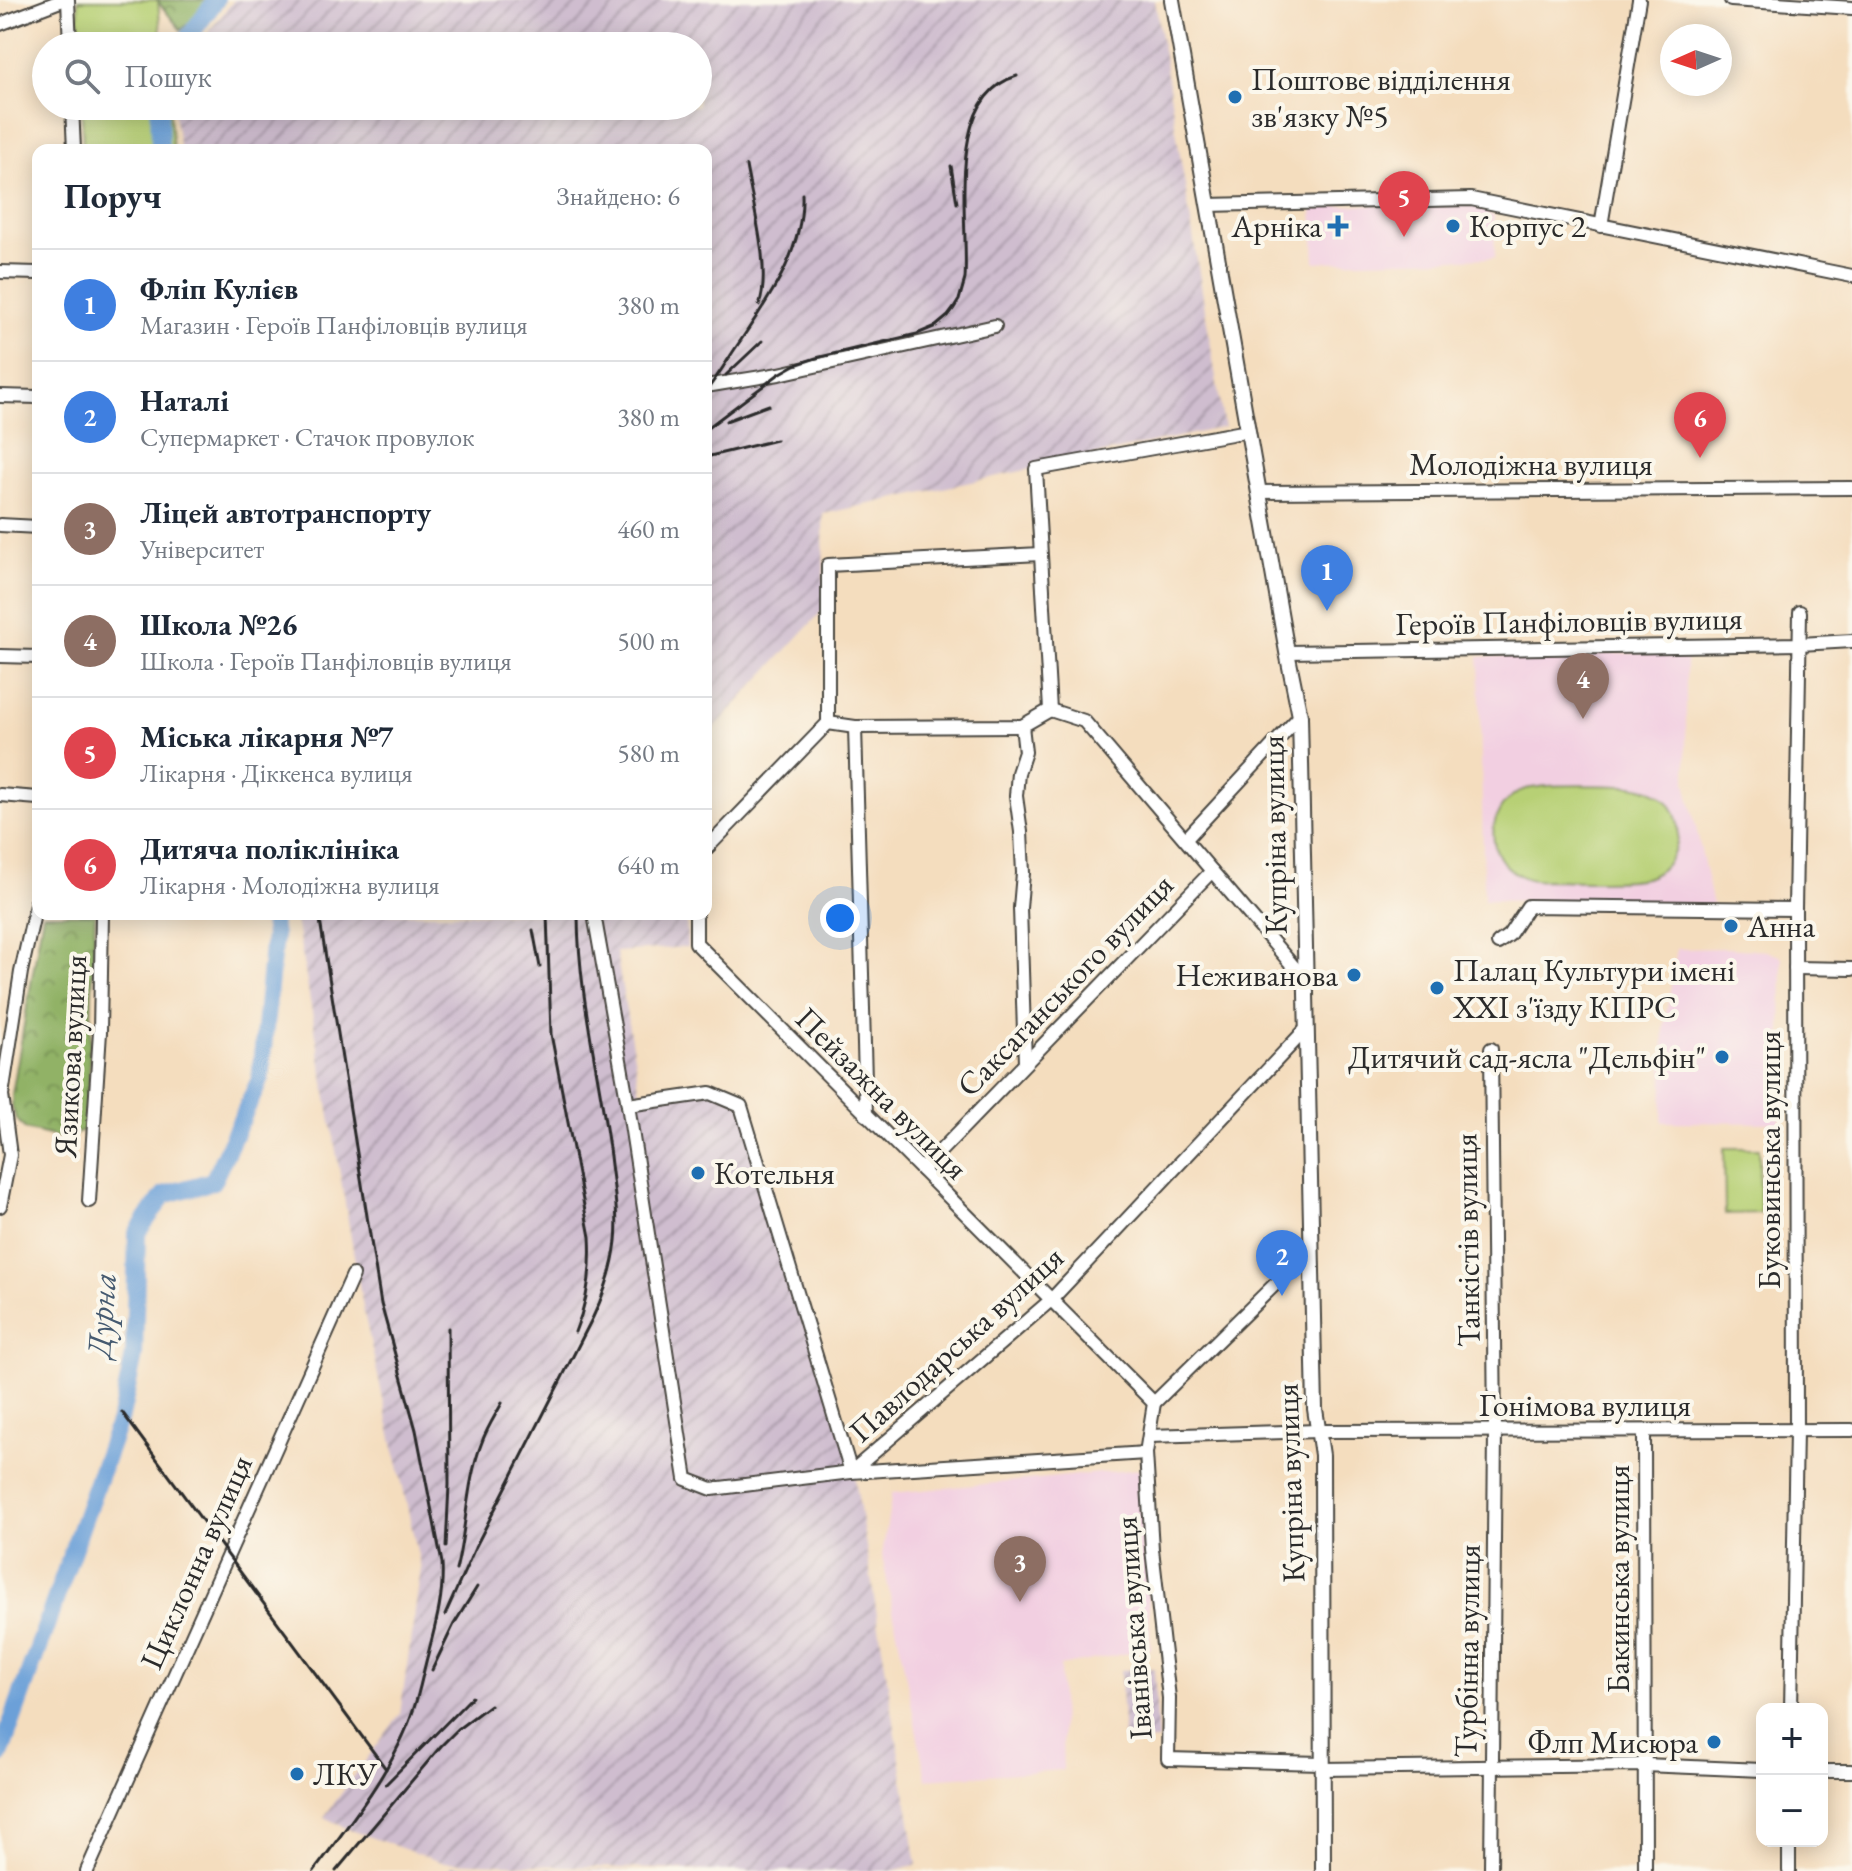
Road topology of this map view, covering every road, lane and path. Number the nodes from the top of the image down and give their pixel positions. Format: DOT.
graph roads {
  1 [pos="65,0"];
  2 [pos="1172,0"];
  3 [pos="1639,0"];
  4 [pos="1731,0"];
  5 [pos="1852,8"];
  6 [pos="0,24"];
  7 [pos="68,32"];
  8 [pos="73,120"];
  9 [pos="74,144"];
  10 [pos="1208,205"];
  11 [pos="1601,226"];
  12 [pos="0,272"];
  13 [pos="32,273"];
  14 [pos="1852,276"];
  15 [pos="995,326"];
  16 [pos="712,385"];
  17 [pos="0,396"];
  18 [pos="32,397"];
  19 [pos="1248,431"];
  20 [pos="1852,488"];
  21 [pos="1259,492"];
  22 [pos="0,525"];
  23 [pos="32,527"];
  24 [pos="1040,554"];
  25 [pos="1800,612"];
  26 [pos="1852,641"];
  27 [pos="1800,644"];
  28 [pos="1287,652"];
  29 [pos="0,656"];
  30 [pos="32,657"];
  31 [pos="1050,710"];
  32 [pos="1300,716"];
  33 [pos="828,723"];
  34 [pos="1022,726"];
  35 [pos="855,727"];
  36 [pos="0,795"];
  37 [pos="32,798"];
  38 [pos="1186,839"];
  39 [pos="712,843"];
  40 [pos="1212,871"];
  41 [pos="1795,909"];
  42 [pos="33,920"];
  43 [pos="102,920"];
  44 [pos="595,920"];
  45 [pos="696,920"];
  46 [pos="1498,943"];
  47 [pos="1795,968"];
  48 [pos="1852,969"];
  49 [pos="1305,980"];
  50 [pos="1306,1029"];
  51 [pos="1491,1049"];
  52 [pos="1025,1063"];
  53 [pos="2,1095"];
  54 [pos="628,1105"];
  55 [pos="866,1115"];
  56 [pos="0,1136"];
  57 [pos="922,1170"];
  58 [pos="89,1201"];
  59 [pos="0,1206"];
  60 [pos="1311,1249"];
  61 [pos="353,1275"];
  62 [pos="1051,1300"];
  63 [pos="1154,1403"];
  64 [pos="1852,1430"];
  65 [pos="1318,1431"];
  66 [pos="1495,1431"];
  67 [pos="1644,1431"];
  68 [pos="1796,1431"];
  69 [pos="1149,1436"];
  70 [pos="1146,1453"];
  71 [pos="851,1472"];
  72 [pos="1791,1703"];
  73 [pos="1644,1765"];
  74 [pos="1322,1766"];
  75 [pos="1492,1768"];
  76 [pos="1756,1770"];
  77 [pos="1828,1771"];
  78 [pos="1852,1771"];
  79 [pos="1789,1847"];
  80 [pos="87,1871"];
  81 [pos="1323,1871"];
  82 [pos="1491,1871"];
  83 [pos="1645,1871"];
  84 [pos="1789,1871"];
  1 -- 6 [label="street"];
  1 -- 7 [label="street"];
  2 -- 10 [label="main road, Купріна вулиця"];
  3 -- 11 [label="street"];
  4 -- 5 [label="street"];
  8 -- 9 [label="street"];
  10 -- 11 [label="street"];
  10 -- 19 [label="main road, Купріна вулиця"];
  11 -- 14 [label="street"];
  12 -- 13 [label="street"];
  15 -- 16 [label="street"];
  17 -- 18 [label="street"];
  19 -- 21 [label="main road, Купріна вулиця"];
  19 -- 24 [label="street"];
  20 -- 21 [label="street, Молодіжна вулиця"];
  21 -- 28 [label="main road, Купріна вулиця"];
  22 -- 23 [label="street"];
  24 -- 31 [label="street"];
  24 -- 33 [label="street"];
  25 -- 27 [label="street, Буковинська вулиця"];
  26 -- 27 [label="street, Героїв Панфіловців вулиця"];
  27 -- 28 [label="street, Героїв Панфіловців вулиця"];
  27 -- 41 [label="street, Буковинська вулиця"];
  28 -- 32 [label="main road, Купріна вулиця"];
  29 -- 30 [label="street"];
  31 -- 34 [label="street"];
  31 -- 38 [label="street"];
  32 -- 38 [label="street"];
  32 -- 49 [label="main road, Купріна вулиця"];
  33 -- 35 [label="street"];
  33 -- 39 [label="street"];
  34 -- 35 [label="street"];
  34 -- 52 [label="street"];
  35 -- 55 [label="street"];
  36 -- 37 [label="street"];
  38 -- 40 [label="street"];
  40 -- 49 [label="street"];
  40 -- 52 [label="street, Саксаганського вулиця"];
  41 -- 46 [label="street"];
  41 -- 47 [label="street, Буковинська вулиця"];
  42 -- 53 [label="street"];
  43 -- 58 [label="street, Язикова вулиця"];
  44 -- 54 [label="street, Павлодарська вулиця"];
  45 -- 55 [label="street, Пейзажна вулиця"];
  47 -- 48 [label="street"];
  47 -- 68 [label="street, Буковинська вулиця"];
  49 -- 50 [label="main road, Купріна вулиця"];
  50 -- 60 [label="main road, Купріна вулиця"];
  50 -- 62 [label="street, Павлодарська вулиця"];
  51 -- 66 [label="street, Танкістів вулиця"];
  52 -- 57 [label="street, Саксаганського вулиця"];
  53 -- 56 [label="street"];
  53 -- 59 [label="street"];
  54 -- 71 [label="street"];
  54 -- 71 [label="street, Павлодарська вулиця"];
  55 -- 57 [label="street, Пейзажна вулиця"];
  57 -- 62 [label="street, Пейзажна вулиця"];
  60 -- 63 [label="street"];
  60 -- 65 [label="main road, Купріна вулиця"];
  61 -- 80 [label="street, Циклонна вулиця"];
  62 -- 63 [label="street"];
  62 -- 71 [label="street, Павлодарська вулиця"];
  63 -- 69 [label="street, Іванівська вулиця"];
  64 -- 68 [label="street, Гонімова вулиця"];
  65 -- 66 [label="street, Гонімова вулиця"];
  65 -- 69 [label="street"];
  65 -- 74 [label="main road, Купріна вулиця"];
  66 -- 67 [label="street, Гонімова вулиця"];
  66 -- 75 [label="street, Турбінна вулиця"];
  67 -- 68 [label="street, Гонімова вулиця"];
  67 -- 73 [label="street, Бакинська вулиця"];
  68 -- 72 [label="street, Буковинська вулиця"];
  69 -- 70 [label="street, Іванівська вулиця"];
  70 -- 71 [label="street"];
  70 -- 74 [label="street, Іванівська вулиця"];
  73 -- 75 [label="street"];
  73 -- 76 [label="street"];
  73 -- 83 [label="street, Бакинська вулиця"];
  74 -- 75 [label="street"];
  74 -- 81 [label="main road, Купріна вулиця"];
  75 -- 82 [label="street, Турбінна вулиця"];
  77 -- 78 [label="street"];
  79 -- 84 [label="street"];
}
